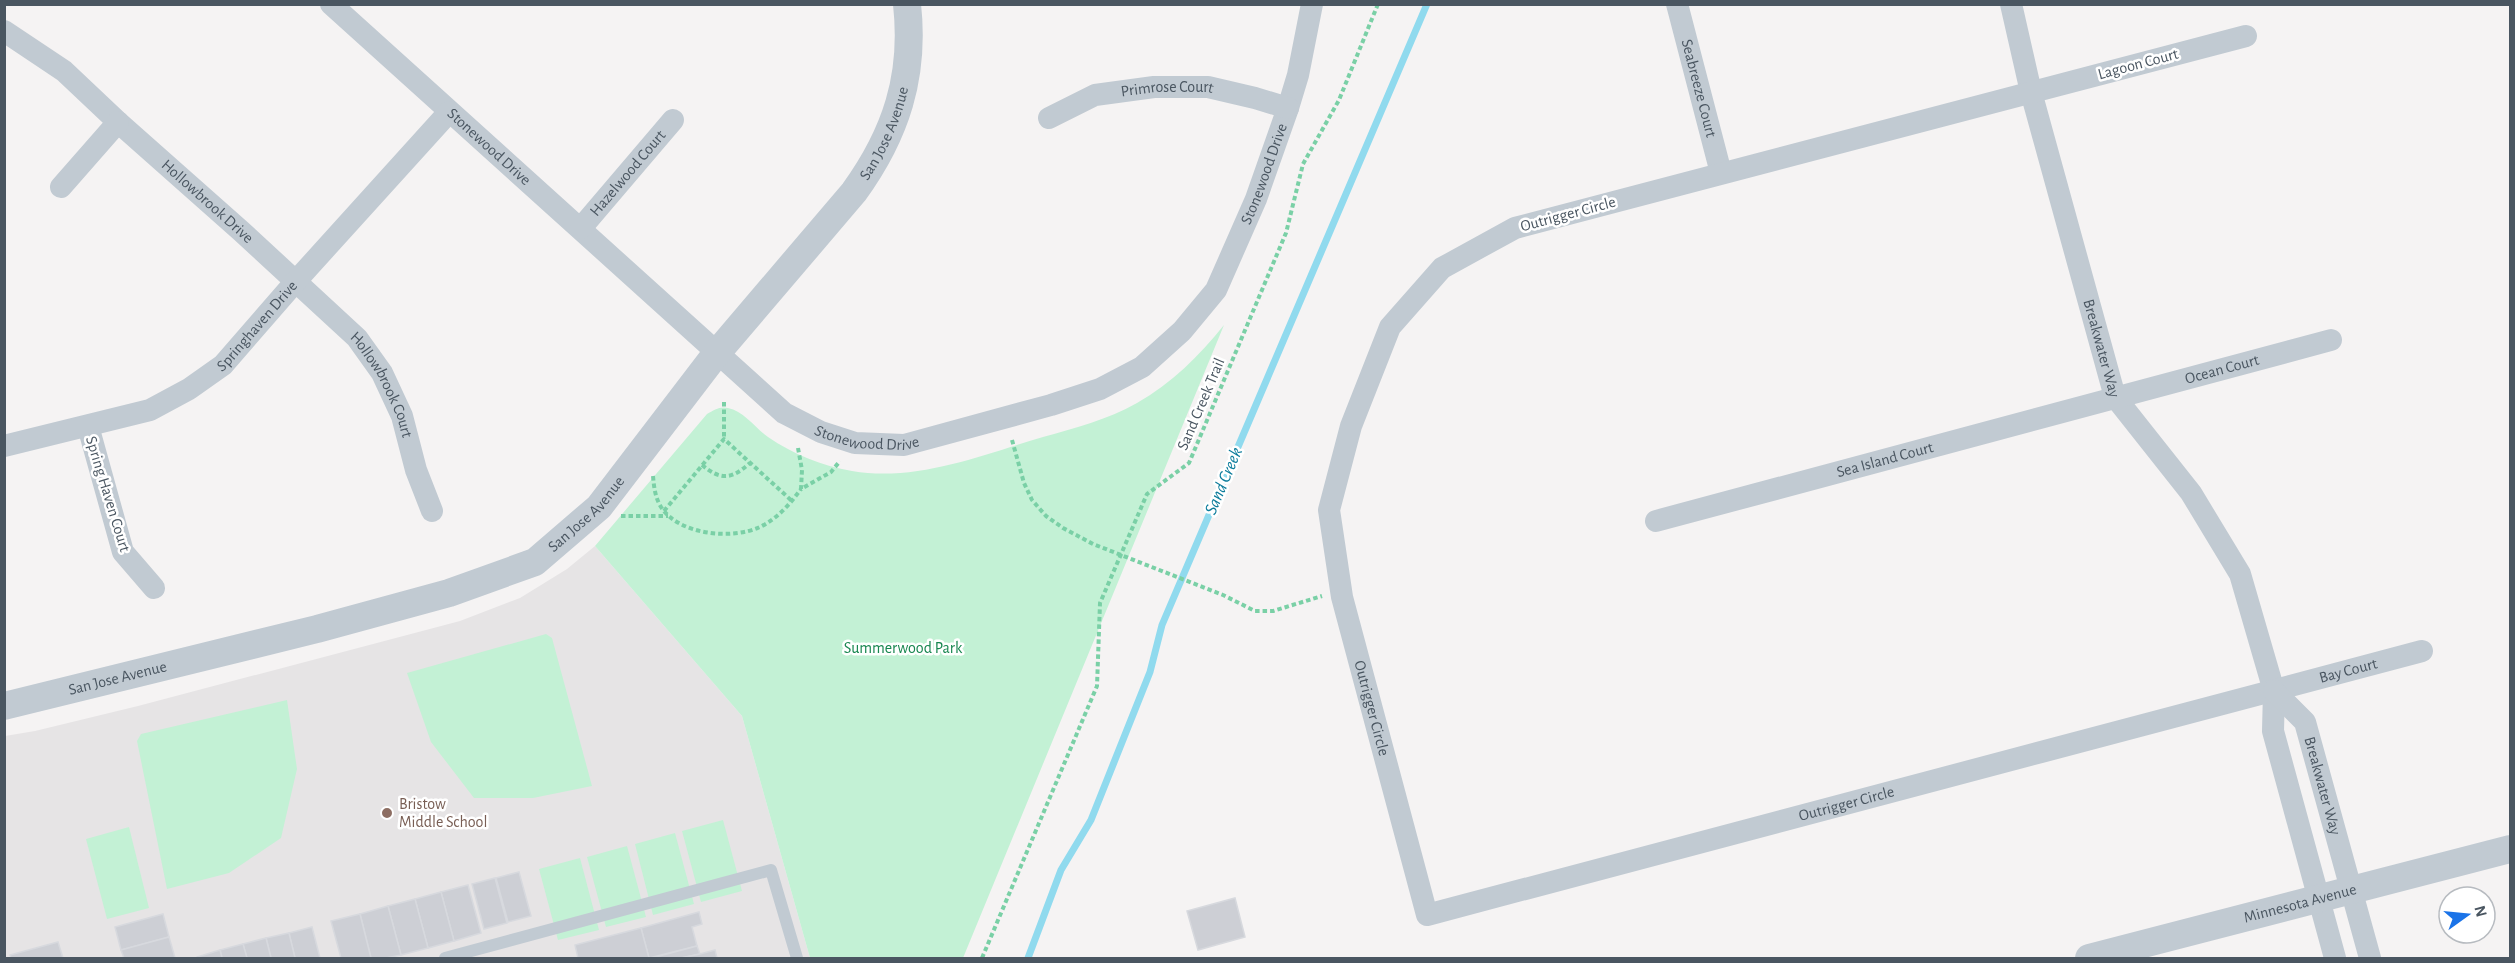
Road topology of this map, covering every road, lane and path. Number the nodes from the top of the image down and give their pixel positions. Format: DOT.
graph roads {
  1 [pos="331,4"];
  2 [pos="907,4"];
  3 [pos="1312,4"];
  4 [pos="1378,4"];
  5 [pos="1677,4"];
  6 [pos="2011,4"];
  7 [pos="4,31"];
  8 [pos="2246,36"];
  9 [pos="2031,92"];
  10 [pos="1288,108"];
  11 [pos="449,112"];
  12 [pos="1049,118"];
  13 [pos="673,120"];
  14 [pos="118,122"];
  15 [pos="1292,160"];
  16 [pos="1303,164"];
  17 [pos="1721,173"];
  18 [pos="61,187"];
  19 [pos="581,228"];
  20 [pos="296,281"];
  21 [pos="2331,340"];
  22 [pos="716,354"];
  23 [pos="2115,398"];
  24 [pos="724,402"];
  25 [pos="88,426"];
  26 [pos="724,439"];
  27 [pos="1012,440"];
  28 [pos="4,446"];
  29 [pos="798,448"];
  30 [pos="840,461"];
  31 [pos="750,463"];
  32 [pos="702,465"];
  33 [pos="652,471"];
  34 [pos="801,489"];
  35 [pos="792,501"];
  36 [pos="432,511"];
  37 [pos="664,511"];
  38 [pos="615,515"];
  39 [pos="669,516"];
  40 [pos="1656,520"];
  41 [pos="1121,554"];
  42 [pos="154,588"];
  43 [pos="1341,590"];
  44 [pos="2422,651"];
  45 [pos="2274,690"];
  46 [pos="4,706"];
  47 [pos="2511,849"];
  48 [pos="2353,890"];
  49 [pos="2320,898"];
  50 [pos="445,958"];
  51 [pos="797,958"];
  52 [pos="982,958"];
  53 [pos="2089,958"];
  54 [pos="2335,958"];
  55 [pos="2370,958"];
  1 -- 11 [label="street, Stonewood Drive"];
  2 -- 22 [label="street, San Jose Avenue"];
  3 -- 10 [label="street, Stonewood Drive"];
  4 -- 16 [label="path, Sand Creek Trail"];
  5 -- 17 [label="street, Seabreeze Court"];
  6 -- 9 [label="street, Breakwater Way"];
  7 -- 14 [label="street, Hollowbrook Drive"];
  8 -- 9 [label="street, Lagoon Court"];
  9 -- 17 [label="street, Outrigger Circle"];
  9 -- 23 [label="street, Breakwater Way"];
  10 -- 12 [label="street, Primrose Court"];
  10 -- 22 [label="street, Stonewood Drive"];
  11 -- 19 [label="street, Stonewood Drive"];
  11 -- 20 [label="street, Springhaven Drive"];
  13 -- 19 [label="street, Hazelwood Court"];
  14 -- 18 [label="street"];
  14 -- 20 [label="street, Hollowbrook Drive"];
  15 -- 16 [label="path"];
  16 -- 41 [label="path, Sand Creek Trail"];
  17 -- 43 [label="street, Outrigger Circle"];
  19 -- 22 [label="street, Stonewood Drive"];
  20 -- 25 [label="street, Springhaven Drive"];
  20 -- 36 [label="street, Hollowbrook Court"];
  21 -- 23 [label="street, Ocean Court"];
  22 -- 46 [label="street, San Jose Avenue"];
  23 -- 40 [label="street, Sea Island Court"];
  23 -- 45 [label="street, Breakwater Way"];
  24 -- 26 [label="path"];
  25 -- 28 [label="street, Springhaven Drive"];
  25 -- 42 [label="street, Spring Haven Court"];
  26 -- 31 [label="path"];
  26 -- 32 [label="path"];
  27 -- 41 [label="path"];
  29 -- 34 [label="path"];
  30 -- 34 [label="path"];
  31 -- 32 [label="path"];
  31 -- 35 [label="path"];
  32 -- 37 [label="path"];
  33 -- 37 [label="path"];
  34 -- 35 [label="path"];
  35 -- 39 [label="path"];
  37 -- 39 [label="path"];
  38 -- 39 [label="path"];
  41 -- 43 [label="path"];
  41 -- 52 [label="path, Sand Creek Trail"];
  43 -- 45 [label="street, Outrigger Circle"];
  44 -- 45 [label="street, Bay Court"];
  45 -- 48 [label="street, Breakwater Way"];
  45 -- 49 [label="street, Breakwater Way"];
  47 -- 48 [label="street, Minnesota Avenue"];
  48 -- 49 [label="street, Minnesota Avenue"];
  48 -- 55 [label="street, Breakwater Way"];
  49 -- 53 [label="street, Minnesota Avenue"];
  49 -- 54 [label="street, Breakwater Way"];
  50 -- 51 [label="lane"];
}
